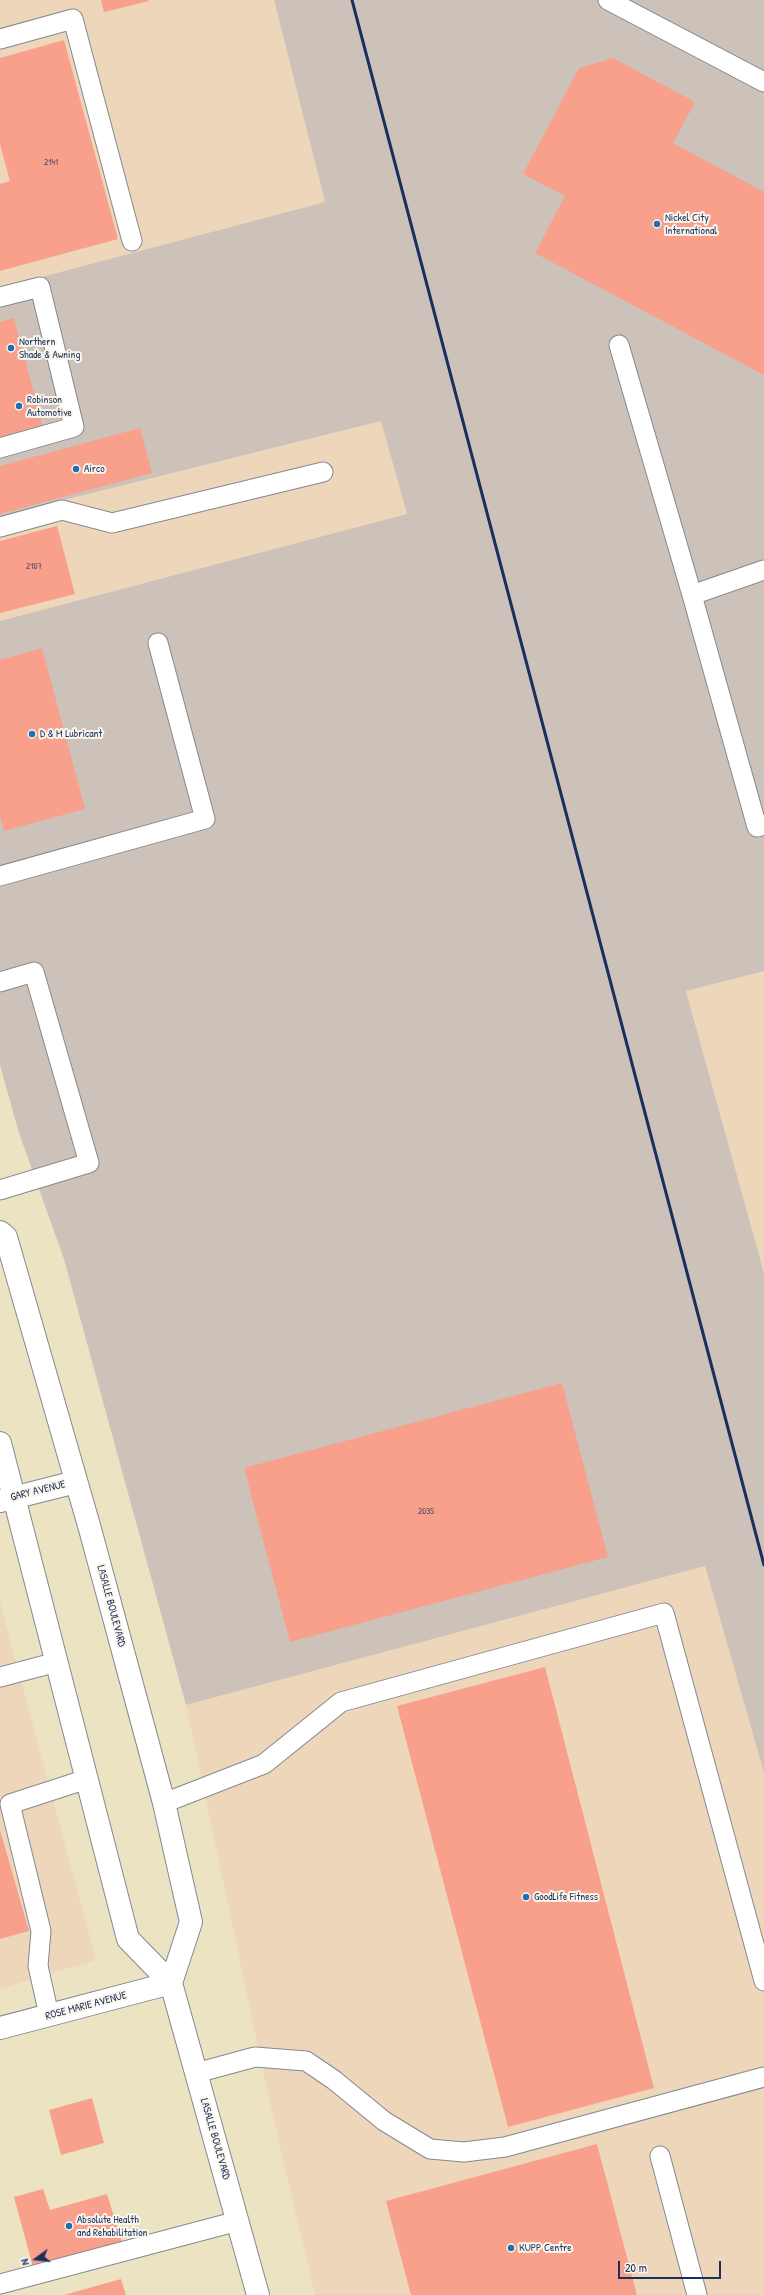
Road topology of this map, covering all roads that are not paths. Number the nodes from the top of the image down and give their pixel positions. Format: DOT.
graph roads {
  1 [pos="608,0"];
  2 [pos="0,39"];
  3 [pos="764,82"];
  4 [pos="132,241"];
  5 [pos="0,297"];
  6 [pos="619,345"];
  7 [pos="0,448"];
  8 [pos="324,472"];
  9 [pos="0,527"];
  10 [pos="764,570"];
  11 [pos="692,595"];
  12 [pos="158,643"];
  13 [pos="764,825"];
  14 [pos="0,876"];
  15 [pos="0,982"];
  16 [pos="0,1190"];
  17 [pos="0,1232"];
  18 [pos="0,1443"];
  19 [pos="76,1482"];
  20 [pos="7,1499"];
  21 [pos="56,1662"];
  22 [pos="0,1677"];
  23 [pos="87,1780"];
  24 [pos="164,1803"];
  25 [pos="764,1981"];
  26 [pos="171,1983"];
  27 [pos="49,2015"];
  28 [pos="0,2028"];
  29 [pos="196,2073"];
  30 [pos="764,2078"];
  31 [pos="660,2156"];
  32 [pos="238,2221"];
  33 [pos="0,2284"];
  34 [pos="258,2295"];
  35 [pos="697,2295"];
  1 -- 3 [label="lane"];
  2 -- 4 [label="lane"];
  5 -- 7 [label="lane"];
  6 -- 11 [label="lane"];
  8 -- 9 [label="lane"];
  10 -- 11 [label="lane"];
  11 -- 13 [label="lane"];
  12 -- 14 [label="lane"];
  15 -- 16 [label="lane"];
  17 -- 19 [label="main road, LASALLE BOULEVARD"];
  18 -- 20 [label="main road, LASALLE BOULEVARD"];
  19 -- 20 [label="main road, GARY AVENUE"];
  19 -- 24 [label="main road, LASALLE BOULEVARD"];
  20 -- 21 [label="main road, LASALLE BOULEVARD"];
  21 -- 22 [label="lane"];
  21 -- 23 [label="main road, LASALLE BOULEVARD"];
  23 -- 26 [label="main road, LASALLE BOULEVARD"];
  23 -- 27 [label="lane"];
  24 -- 25 [label="lane"];
  24 -- 26 [label="main road, LASALLE BOULEVARD"];
  26 -- 27 [label="main road, ROSE MARIE AVENUE"];
  26 -- 29 [label="main road, LASALLE BOULEVARD"];
  27 -- 28 [label="main road, ROSE MARIE AVENUE"];
  29 -- 30 [label="lane"];
  29 -- 32 [label="main road, LASALLE BOULEVARD"];
  31 -- 35 [label="lane"];
  32 -- 33 [label="lane"];
  32 -- 34 [label="main road, LASALLE BOULEVARD"];
}
